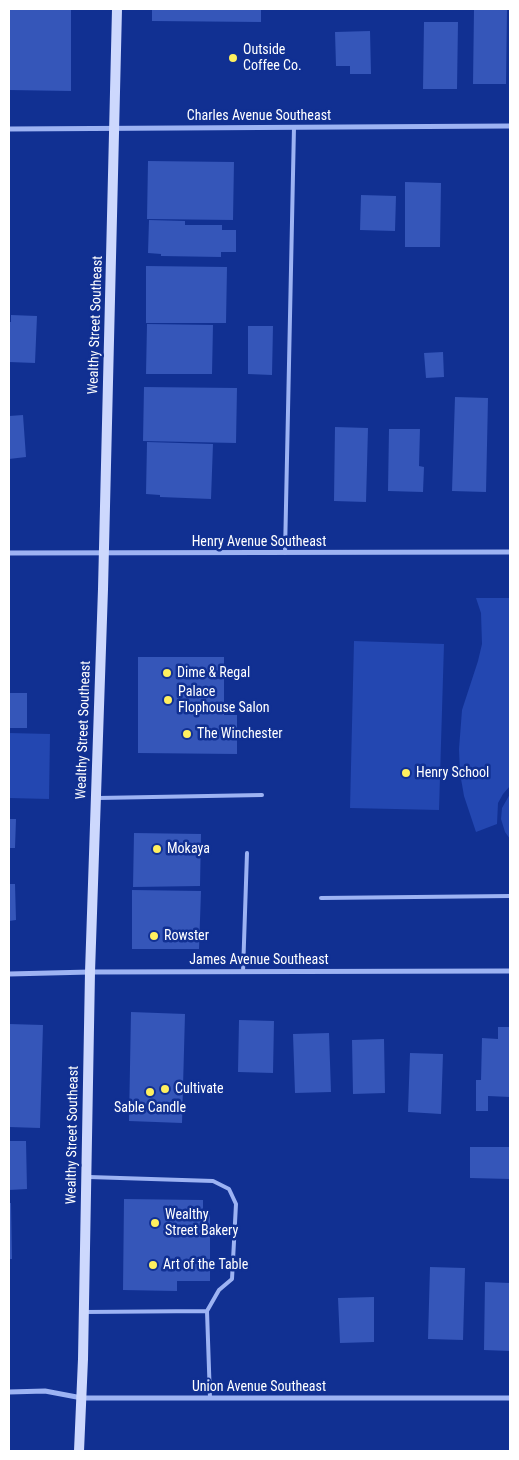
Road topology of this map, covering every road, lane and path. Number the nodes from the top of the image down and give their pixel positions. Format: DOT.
graph roads {
  1 [pos="117,9"];
  2 [pos="510,126"];
  3 [pos="294,127"];
  4 [pos="115,128"];
  5 [pos="9,130"];
  6 [pos="510,552"];
  7 [pos="9,553"];
  8 [pos="104,553"];
  9 [pos="285,553"];
  10 [pos="262,796"];
  11 [pos="96,798"];
  12 [pos="247,853"];
  13 [pos="510,896"];
  14 [pos="321,898"];
  15 [pos="510,971"];
  16 [pos="90,972"];
  17 [pos="243,972"];
  18 [pos="9,974"];
  19 [pos="86,1177"];
  20 [pos="207,1311"];
  21 [pos="84,1312"];
  22 [pos="9,1392"];
  23 [pos="82,1398"];
  24 [pos="210,1398"];
  25 [pos="510,1398"];
  26 [pos="80,1451"];
  1 -- 4 [label="main road, Wealthy Street Southeast"];
  2 -- 3 [label="street, Charles Avenue Southeast"];
  3 -- 4 [label="street, Charles Avenue Southeast"];
  3 -- 9 [label="lane"];
  4 -- 5 [label="street, Charles Avenue Southeast"];
  4 -- 8 [label="main road, Wealthy Street Southeast"];
  6 -- 9 [label="street, Henry Avenue Southeast"];
  7 -- 8 [label="street, Henry Avenue Southeast"];
  8 -- 9 [label="street, Henry Avenue Southeast"];
  8 -- 11 [label="main road, Wealthy Street Southeast"];
  10 -- 11 [label="lane"];
  11 -- 16 [label="main road, Wealthy Street Southeast"];
  12 -- 17 [label="lane"];
  13 -- 14 [label="lane"];
  15 -- 17 [label="street, James Avenue Southeast"];
  16 -- 17 [label="street, James Avenue Southeast"];
  16 -- 18 [label="street, James Avenue Southeast"];
  16 -- 19 [label="main road, Wealthy Street Southeast"];
  19 -- 20 [label="lane"];
  19 -- 21 [label="main road, Wealthy Street Southeast"];
  20 -- 21 [label="lane"];
  20 -- 24 [label="lane"];
  21 -- 23 [label="main road, Wealthy Street Southeast"];
  22 -- 23 [label="street, Union Avenue Southeast"];
  23 -- 24 [label="street, Union Avenue Southeast"];
  23 -- 26 [label="main road, Wealthy Street Southeast"];
  24 -- 25 [label="street, Union Avenue Southeast"];
}
